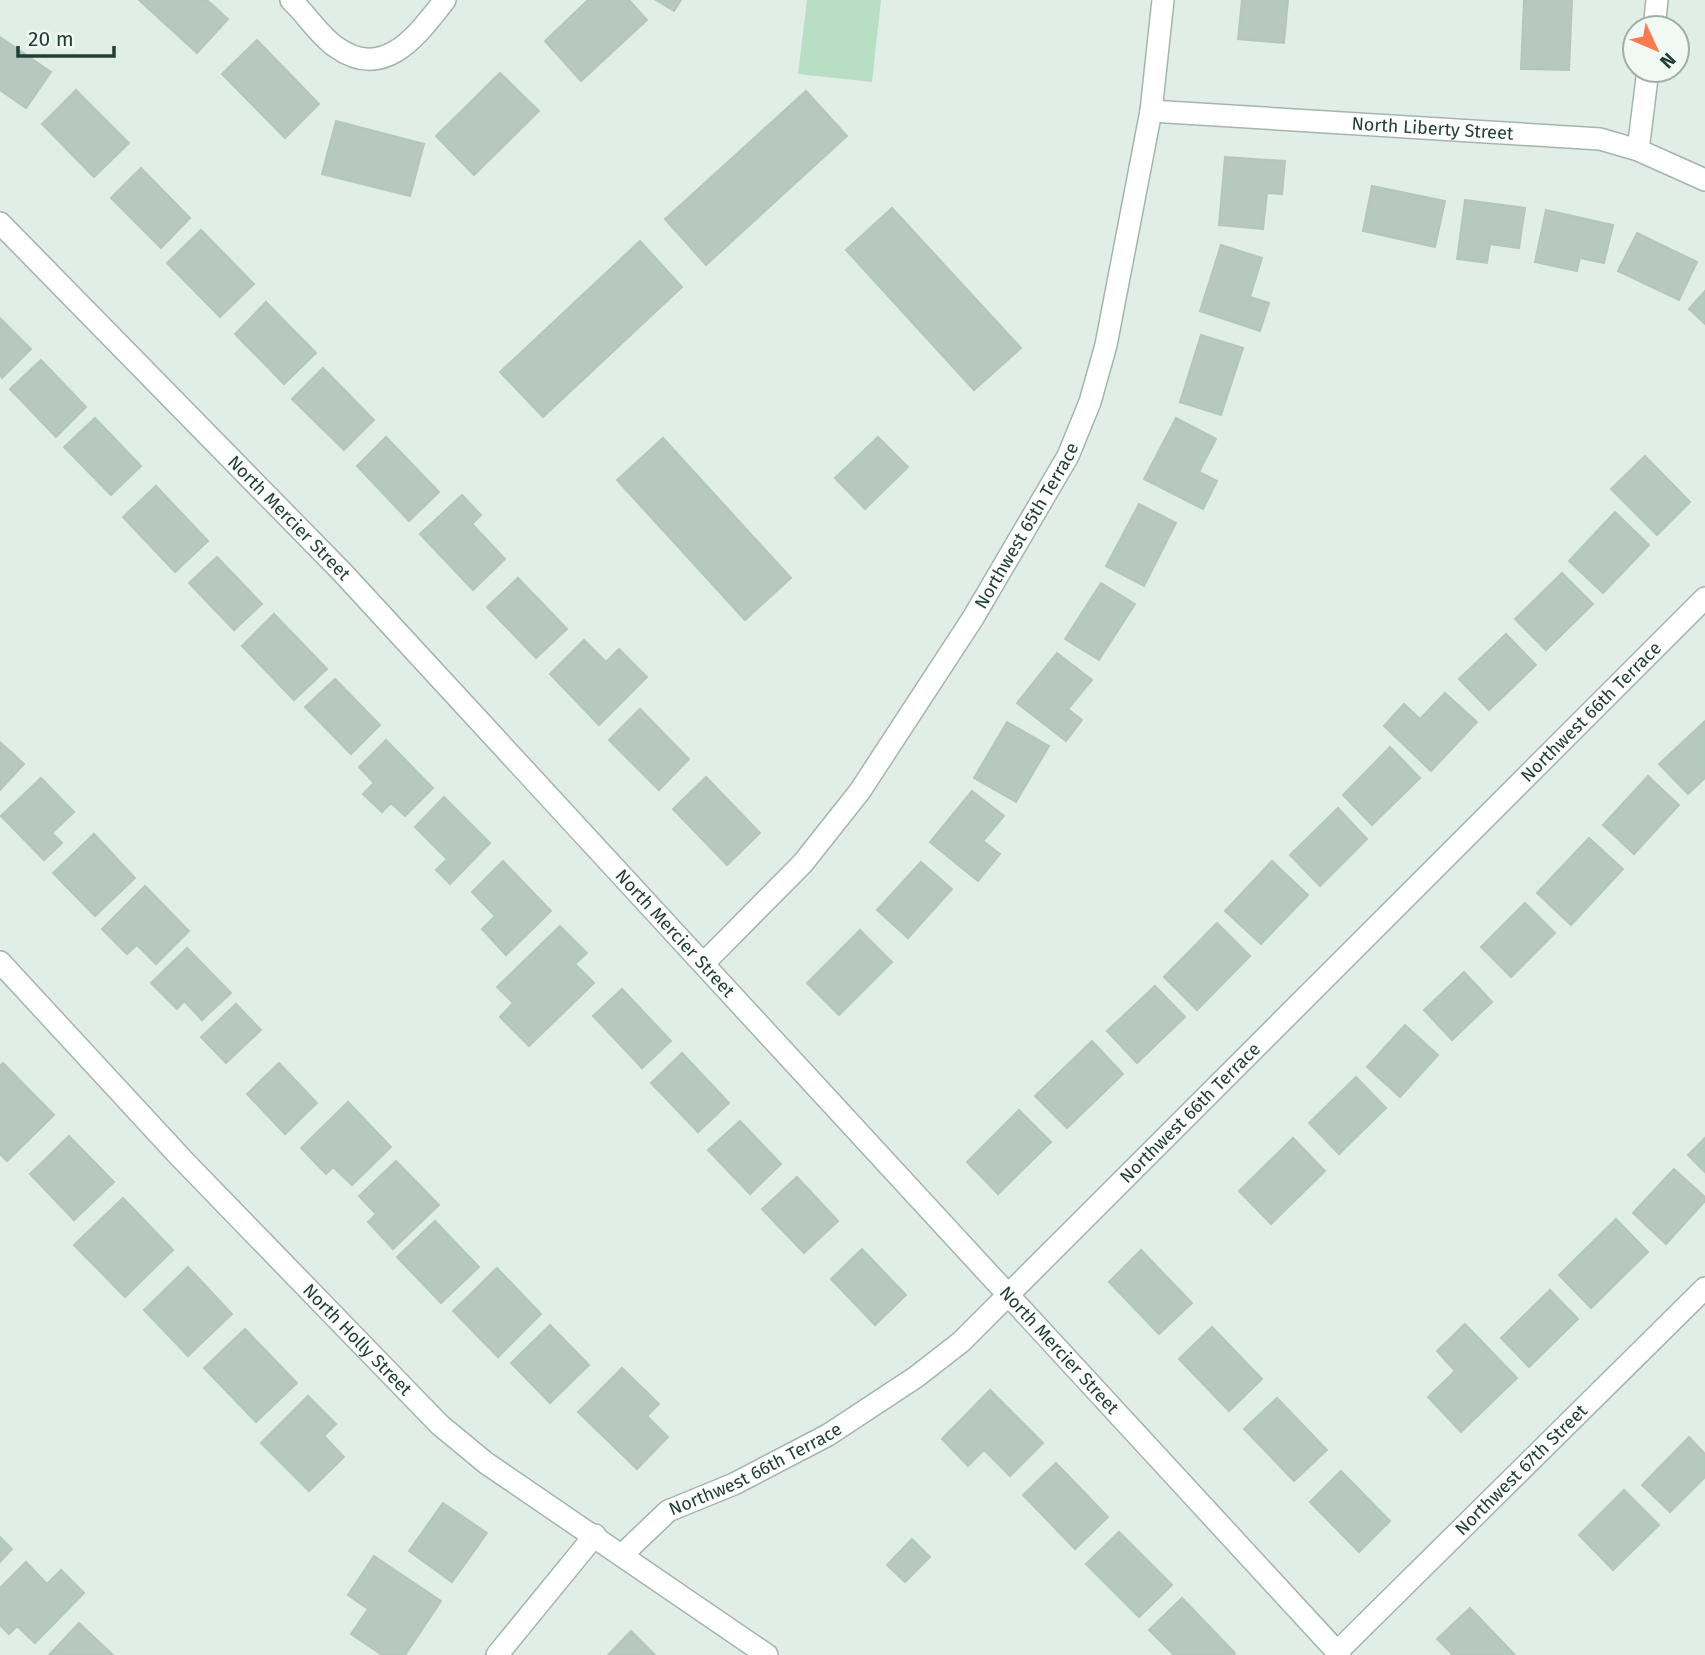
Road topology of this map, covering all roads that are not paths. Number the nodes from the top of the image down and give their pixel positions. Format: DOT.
graph roads {
  1 [pos="291,0"];
  2 [pos="445,0"];
  3 [pos="1163,0"];
  4 [pos="1646,84"];
  5 [pos="1151,111"];
  6 [pos="1638,150"];
  7 [pos="1705,180"];
  8 [pos="0,223"];
  9 [pos="1705,598"];
  10 [pos="0,962"];
  11 [pos="704,963"];
  12 [pos="1705,1288"];
  13 [pos="1010,1294"];
  14 [pos="594,1535"];
  15 [pos="623,1554"];
  16 [pos="1338,1653"];
  17 [pos="497,1655"];
  18 [pos="767,1655"];
  1 -- 2 [label="street"];
  3 -- 5 [label="street, Northwest 65th Terrace"];
  4 -- 6 [label="street"];
  5 -- 6 [label="street, North Liberty Street"];
  5 -- 11 [label="street, Northwest 65th Terrace"];
  6 -- 7 [label="street, North Liberty Street"];
  8 -- 11 [label="street, North Mercier Street"];
  9 -- 13 [label="street, Northwest 66th Terrace"];
  10 -- 14 [label="street, North Holly Street"];
  11 -- 13 [label="street, North Mercier Street"];
  12 -- 16 [label="street, Northwest 67th Street"];
  13 -- 15 [label="street, Northwest 66th Terrace"];
  13 -- 16 [label="street, North Mercier Street"];
  14 -- 15 [label="street, North Holly Street"];
  14 -- 17 [label="street"];
  15 -- 18 [label="street, North Holly Street"];
}
